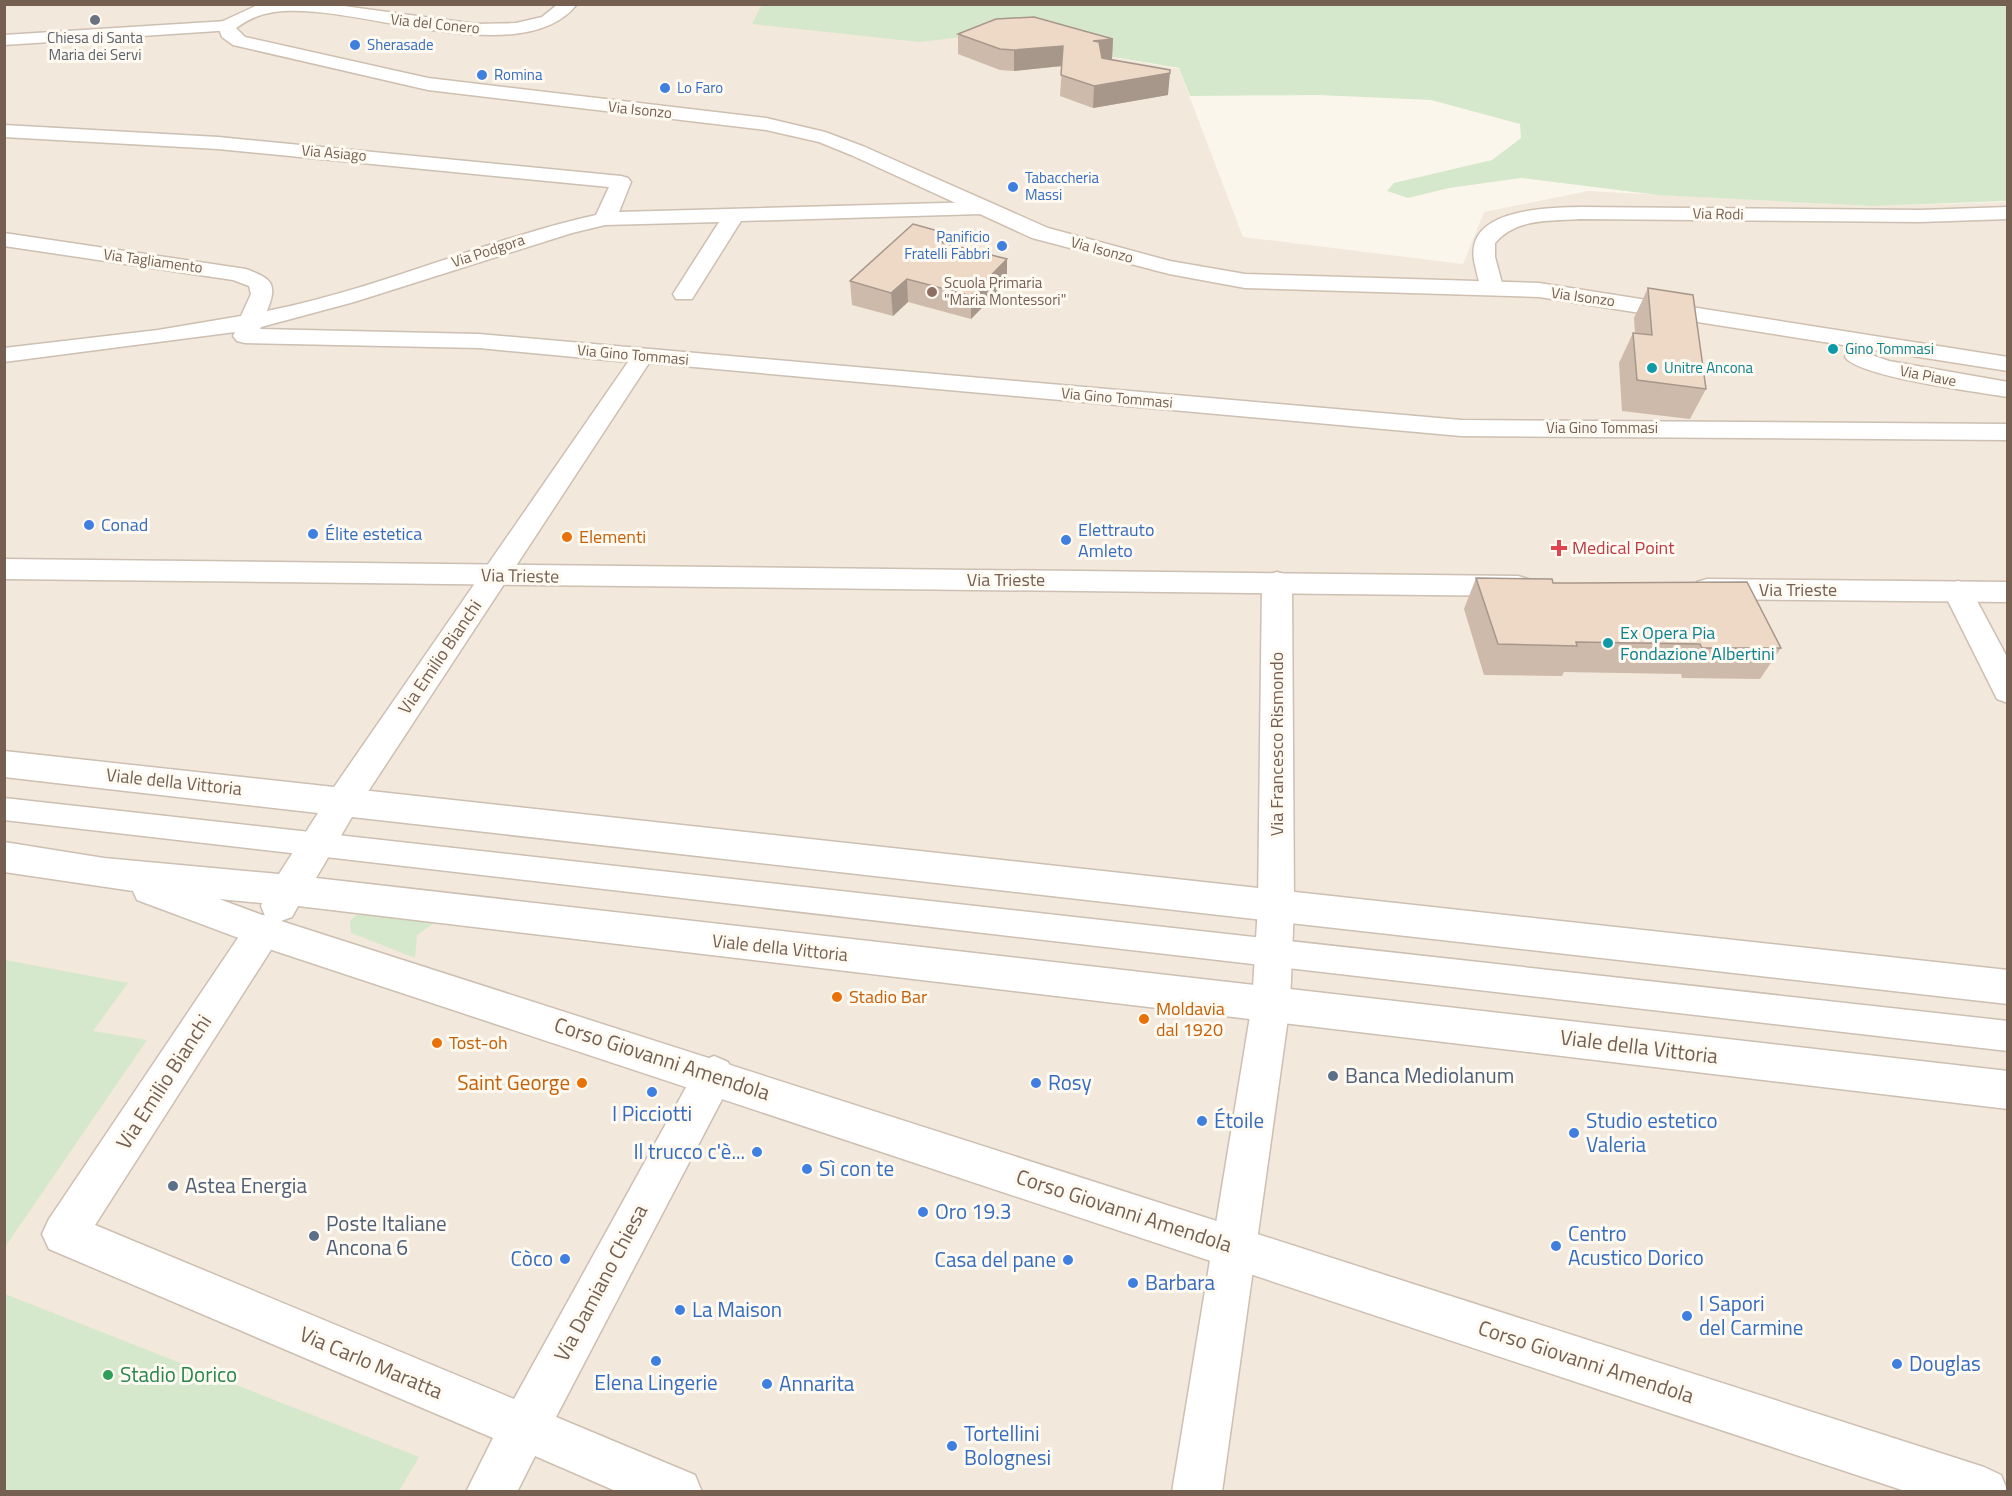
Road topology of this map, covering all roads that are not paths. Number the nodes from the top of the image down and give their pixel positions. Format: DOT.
graph roads {
  1 [pos="569,4"];
  2 [pos="227,26"];
  3 [pos="4,40"];
  4 [pos="4,130"];
  5 [pos="981,208"];
  6 [pos="2007,213"];
  7 [pos="735,214"];
  8 [pos="605,219"];
  9 [pos="4,239"];
  10 [pos="1492,287"];
  11 [pos="684,294"];
  12 [pos="251,320"];
  13 [pos="1784,328"];
  14 [pos="4,355"];
  15 [pos="1882,356"];
  16 [pos="2007,364"];
  17 [pos="638,365"];
  18 [pos="2007,390"];
  19 [pos="2007,432"];
  20 [pos="4,569"];
  21 [pos="495,576"];
  22 [pos="1277,582"];
  23 [pos="1541,586"];
  24 [pos="1685,588"];
  25 [pos="1958,591"];
  26 [pos="2007,592"];
  27 [pos="2007,691"];
  28 [pos="4,764"];
  29 [pos="344,800"];
  30 [pos="4,809"];
  31 [pos="315,845"];
  32 [pos="4,856"];
  33 [pos="104,873"];
  34 [pos="290,890"];
  35 [pos="1276,906"];
  36 [pos="263,931"];
  37 [pos="1273,953"];
  38 [pos="2007,987"];
  39 [pos="1270,1004"];
  40 [pos="2007,1036"];
  41 [pos="714,1075"];
  42 [pos="2007,1090"];
  43 [pos="64,1234"];
  44 [pos="1234,1248"];
  45 [pos="523,1427"];
  46 [pos="490,1491"];
  47 [pos="678,1491"];
  48 [pos="1197,1491"];
  49 [pos="1984,1491"];
  1 -- 2 [label="street, Via del Conero"];
  2 -- 3 [label="street"];
  2 -- 5 [label="street, Via Isonzo"];
  4 -- 8 [label="street, Via Asiago"];
  5 -- 7 [label="street, Via Podgora"];
  5 -- 10 [label="street, Via Isonzo"];
  6 -- 10 [label="street, Via Rodi"];
  7 -- 8 [label="street, Via Podgora"];
  7 -- 11 [label="street"];
  8 -- 12 [label="street, Via Podgora"];
  9 -- 12 [label="street, Via Tagliamento"];
  10 -- 13 [label="street, Via Isonzo"];
  12 -- 14 [label="street, Via Podgora"];
  12 -- 19 [label="street, Via Gino Tommasi"];
  13 -- 15 [label="street, Via Piave"];
  15 -- 16 [label="street"];
  15 -- 18 [label="street, Via Piave"];
  17 -- 21 [label="street, Via Emilio Bianchi"];
  20 -- 21 [label="street, Via Trieste"];
  21 -- 22 [label="street, Via Trieste"];
  21 -- 29 [label="street, Via Emilio Bianchi"];
  22 -- 23 [label="street, Via Trieste"];
  22 -- 35 [label="street, Via Francesco Rismondo"];
  24 -- 25 [label="street, Via Trieste"];
  25 -- 26 [label="street, Via Trieste"];
  25 -- 27 [label="street"];
  28 -- 29 [label="street, Viale della Vittoria"];
  29 -- 31 [label="street"];
  29 -- 35 [label="street, Viale della Vittoria"];
  30 -- 31 [label="street"];
  31 -- 34 [label="street"];
  31 -- 37 [label="street"];
  32 -- 33 [label="street, Viale della Vittoria"];
  33 -- 34 [label="street, Viale della Vittoria"];
  33 -- 36 [label="street, Corso Giovanni Amendola"];
  34 -- 36 [label="street"];
  34 -- 39 [label="street, Viale della Vittoria"];
  35 -- 37 [label="street"];
  35 -- 38 [label="street, Viale della Vittoria"];
  36 -- 41 [label="street, Corso Giovanni Amendola"];
  36 -- 43 [label="street, Via Emilio Bianchi"];
  37 -- 39 [label="street"];
  37 -- 40 [label="street"];
  39 -- 42 [label="street, Viale della Vittoria"];
  39 -- 44 [label="street"];
  41 -- 44 [label="street, Corso Giovanni Amendola"];
  41 -- 45 [label="street, Via Damiano Chiesa"];
  43 -- 45 [label="street, Via Carlo Maratta"];
  44 -- 48 [label="street"];
  44 -- 49 [label="street, Corso Giovanni Amendola"];
  45 -- 46 [label="street, Via Damiano Chiesa"];
  45 -- 47 [label="street, Via Carlo Maratta"];
}
